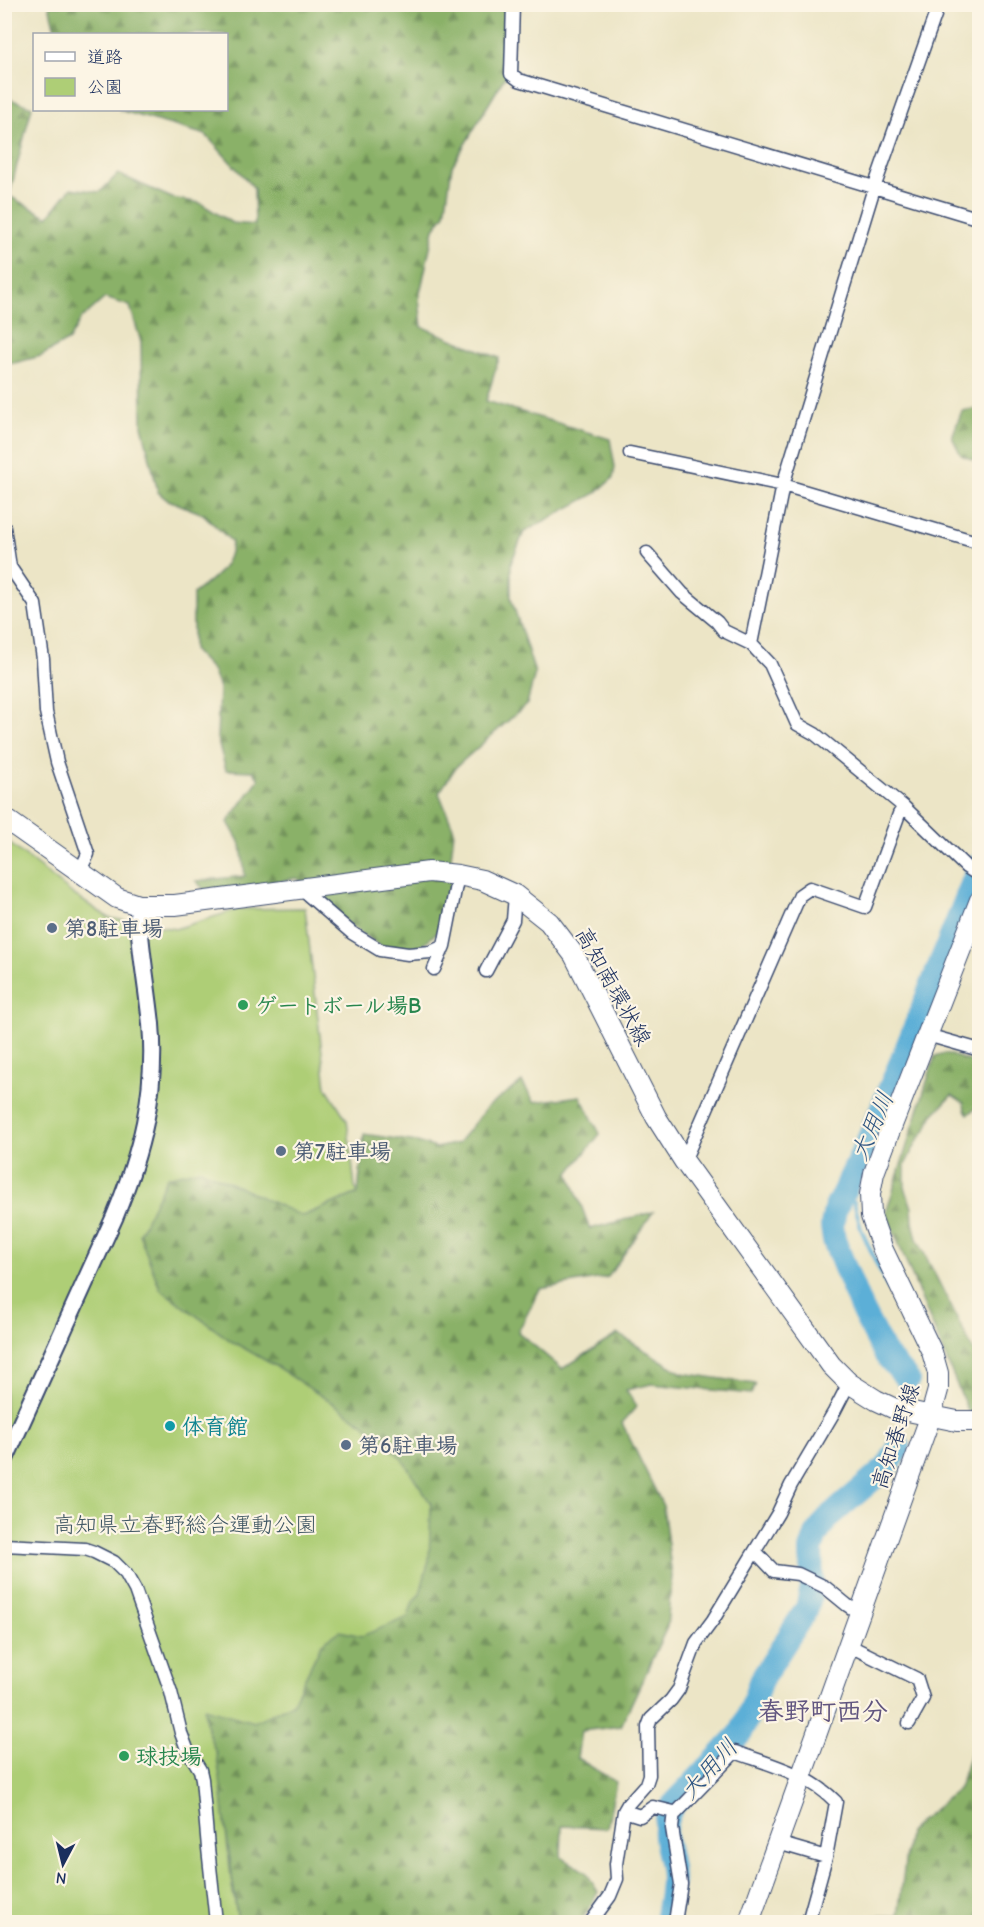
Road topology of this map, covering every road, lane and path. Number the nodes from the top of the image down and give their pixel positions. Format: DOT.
graph roads {
  1 [pos="513,4"];
  2 [pos="939,4"];
  3 [pos="874,188"];
  4 [pos="980,219"];
  5 [pos="630,453"];
  6 [pos="783,485"];
  7 [pos="4,527"];
  8 [pos="980,543"];
  9 [pos="647,553"];
  10 [pos="751,644"];
  11 [pos="904,807"];
  12 [pos="4,818"];
  13 [pos="79,873"];
  14 [pos="458,875"];
  15 [pos="980,876"];
  16 [pos="301,889"];
  17 [pos="515,895"];
  18 [pos="980,900"];
  19 [pos="138,905"];
  20 [pos="444,946"];
  21 [pos="434,969"];
  22 [pos="486,971"];
  23 [pos="927,1035"];
  24 [pos="980,1050"];
  25 [pos="684,1161"];
  26 [pos="849,1383"];
  27 [pos="931,1415"];
  28 [pos="980,1421"];
  29 [pos="4,1461"];
  30 [pos="4,1545"];
  31 [pos="755,1551"];
  32 [pos="859,1613"];
  33 [pos="848,1646"];
  34 [pos="909,1723"];
  35 [pos="801,1776"];
  36 [pos="624,1811"];
  37 [pos="669,1811"];
  38 [pos="778,1843"];
  39 [pos="826,1857"];
  40 [pos="216,1923"];
  41 [pos="591,1923"];
  42 [pos="675,1923"];
  43 [pos="749,1923"];
  44 [pos="808,1923"];
  1 -- 3 [label="street"];
  2 -- 3 [label="street"];
  3 -- 4 [label="street"];
  3 -- 6 [label="street"];
  5 -- 6 [label="street"];
  6 -- 8 [label="street"];
  6 -- 10 [label="street"];
  7 -- 13 [label="street"];
  9 -- 10 [label="street"];
  10 -- 11 [label="street"];
  11 -- 15 [label="street"];
  11 -- 25 [label="street"];
  12 -- 13 [label="main road, 高知南環状線"];
  13 -- 19 [label="main road, 高知南環状線"];
  14 -- 16 [label="main road, 高知南環状線"];
  14 -- 17 [label="main road, 高知南環状線"];
  14 -- 20 [label="street"];
  16 -- 19 [label="main road, 高知南環状線"];
  16 -- 20 [label="street"];
  17 -- 22 [label="street"];
  17 -- 25 [label="main road, 高知南環状線"];
  18 -- 23 [label="main road, 高知春野線"];
  19 -- 29 [label="street"];
  20 -- 21 [label="street"];
  23 -- 24 [label="street"];
  23 -- 27 [label="main road, 高知春野線"];
  25 -- 26 [label="main road, 高知南環状線"];
  26 -- 27 [label="main road, 高知南環状線"];
  26 -- 31 [label="street"];
  27 -- 28 [label="main road, 高知南環状線"];
  27 -- 32 [label="main road, 高知春野線"];
  30 -- 40 [label="street"];
  31 -- 32 [label="street"];
  31 -- 36 [label="street"];
  32 -- 33 [label="main road, 高知春野線"];
  33 -- 34 [label="street"];
  33 -- 35 [label="main road, 高知春野線"];
  35 -- 37 [label="street"];
  35 -- 38 [label="main road, 高知春野線"];
  35 -- 39 [label="street"];
  36 -- 37 [label="street"];
  36 -- 41 [label="street"];
  37 -- 42 [label="street"];
  38 -- 39 [label="street"];
  38 -- 43 [label="main road, 高知春野線"];
  39 -- 44 [label="street"];
}
